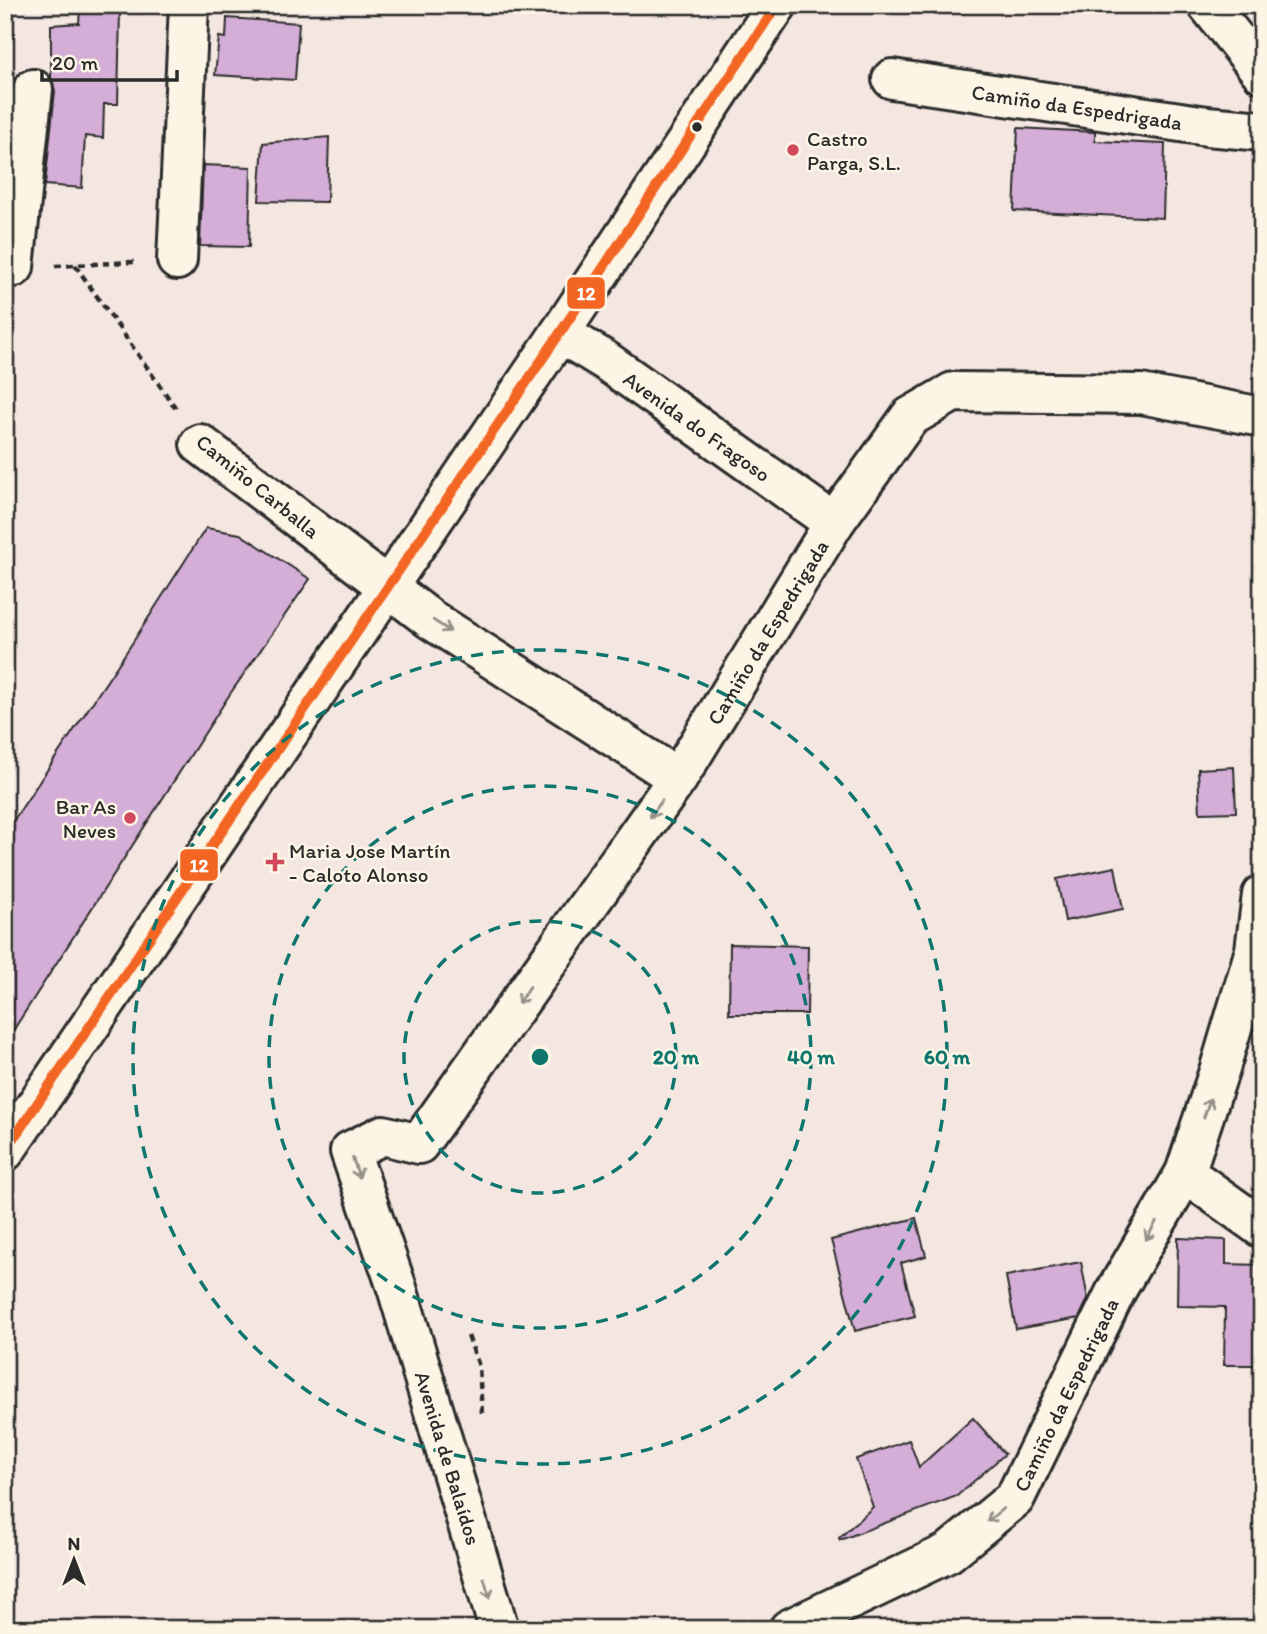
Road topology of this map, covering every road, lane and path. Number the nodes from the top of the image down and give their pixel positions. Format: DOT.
graph roads {
  1 [pos="189,5"];
  2 [pos="777,5"];
  3 [pos="1208,5"];
  4 [pos="1262,73"];
  5 [pos="892,79"];
  6 [pos="33,89"];
  7 [pos="1262,131"];
  8 [pos="177,260"];
  9 [pos="10,267"];
  10 [pos="560,334"];
  11 [pos="1262,417"];
  12 [pos="200,444"];
  13 [pos="835,523"];
  14 [pos="386,587"];
  15 [pos="678,778"];
  16 [pos="1262,895"];
  17 [pos="419,1144"];
  18 [pos="5,1151"];
  19 [pos="1185,1172"];
  20 [pos="1262,1228"];
  21 [pos="499,1629"];
  22 [pos="789,1629"];
  1 -- 8 [label="street"];
  2 -- 10 [label="street"];
  3 -- 4 [label="street"];
  5 -- 7 [label="street, Camiño da Espedrigada"];
  6 -- 9 [label="street"];
  8 -- 12 [label="path, Camiño Carballa"];
  10 -- 13 [label="street, Avenida do Fragoso"];
  10 -- 14 [label="street"];
  11 -- 13 [label="street, Camiño da Espedrigada"];
  12 -- 14 [label="street, Camiño Carballa"];
  13 -- 15 [label="street, Camiño da Espedrigada"];
  14 -- 15 [label="street, Camiño Carballa, one-way"];
  14 -- 18 [label="street"];
  15 -- 17 [label="street, Camiño da Espedrigada, one-way"];
  19 -- 16 [label="street, Camiño da Espedrigada, one-way"];
  17 -- 21 [label="street, Avenida de Balaídos, one-way"];
  19 -- 20 [label="street"];
  19 -- 22 [label="street, Camiño da Espedrigada, one-way"];
}
